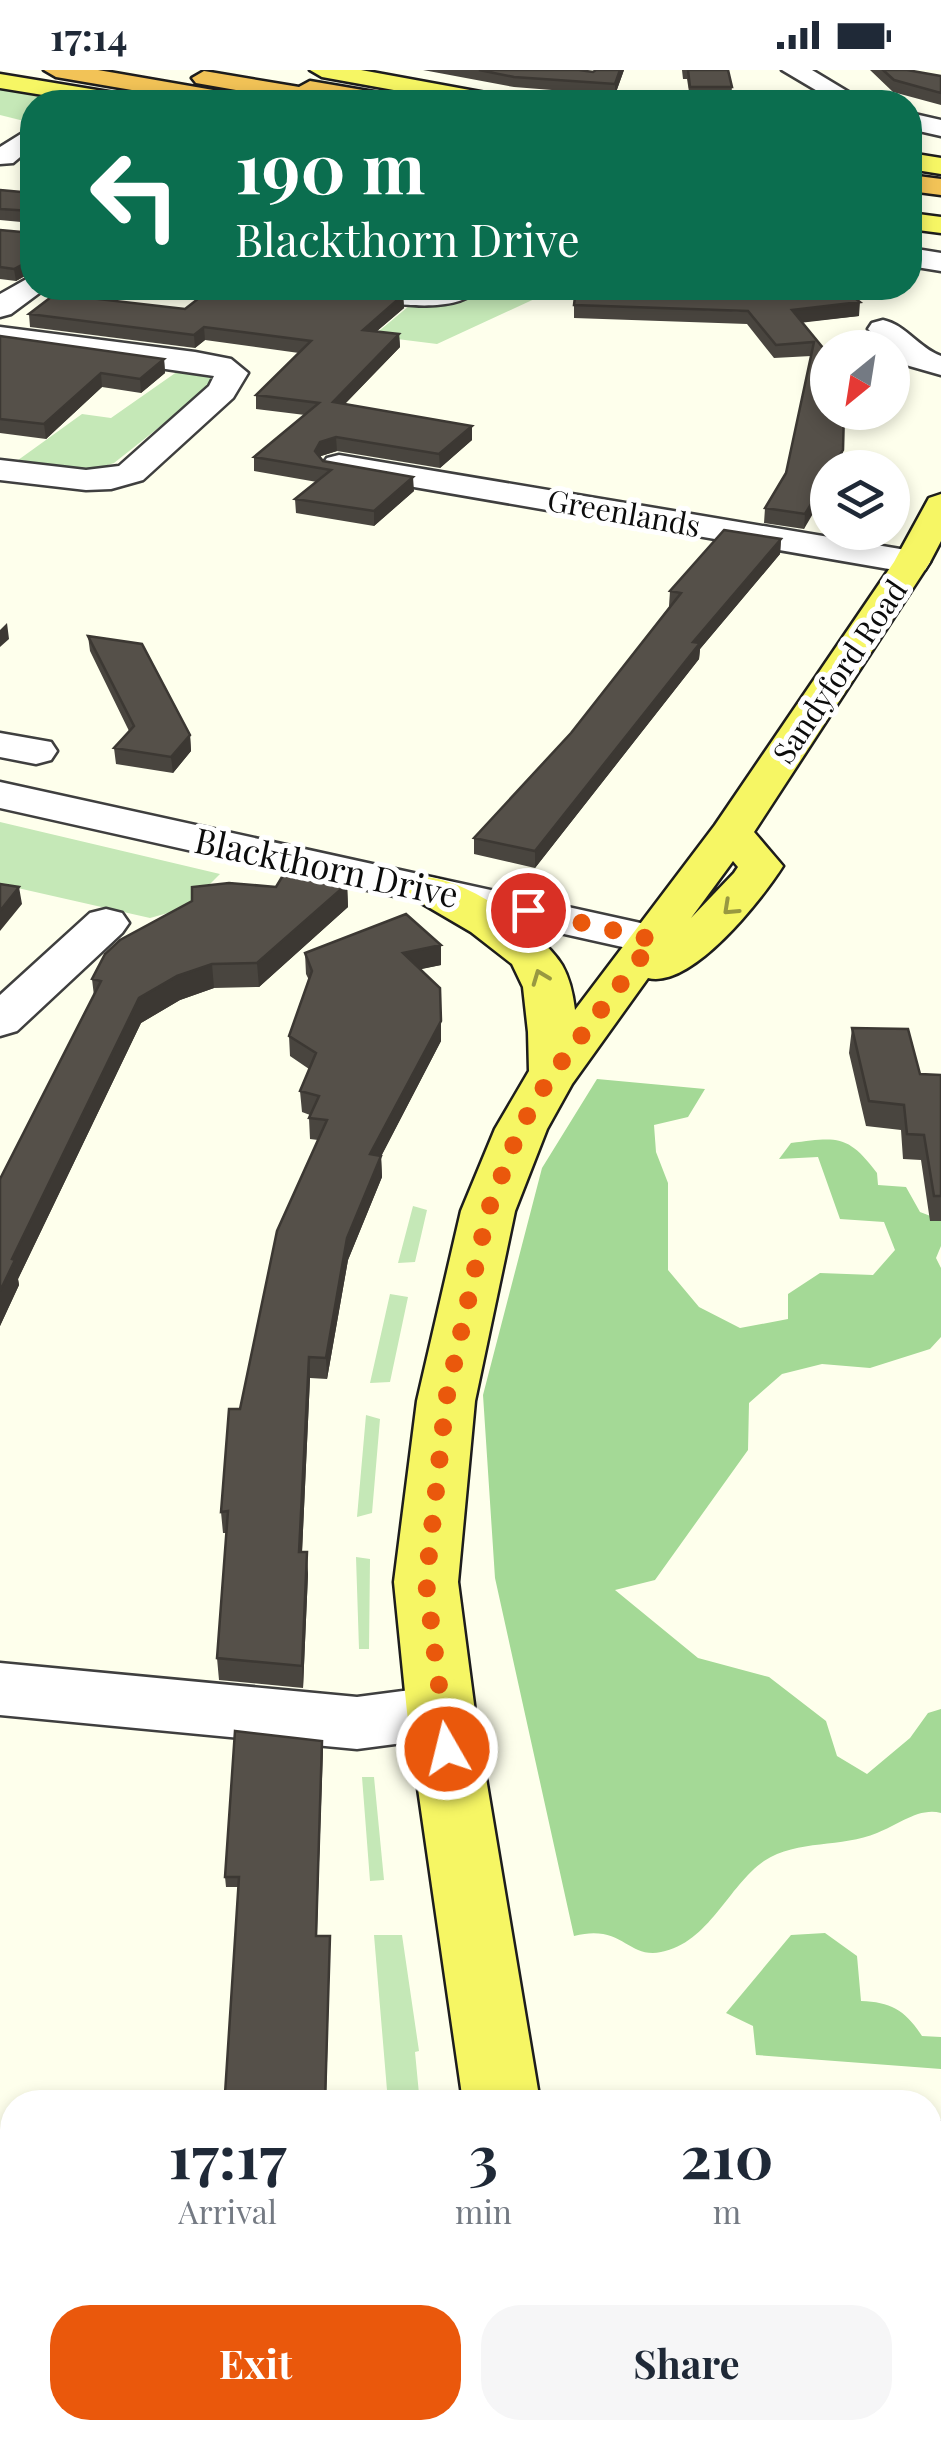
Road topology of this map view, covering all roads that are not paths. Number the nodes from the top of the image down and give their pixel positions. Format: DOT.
graph roads {
  1 [pos="30,70"];
  2 [pos="56,70"];
  3 [pos="162,70"];
  4 [pos="214,70"];
  5 [pos="322,70"];
  6 [pos="0,81"];
  7 [pos="54,90"];
  8 [pos="144,90"];
  9 [pos="172,90"];
  10 [pos="276,90"];
  11 [pos="325,90"];
  12 [pos="431,90"];
  13 [pos="20,135"];
  14 [pos="4,158"];
  15 [pos="882,329"];
  16 [pos="0,336"];
  17 [pos="941,366"];
  18 [pos="335,466"];
  19 [pos="0,470"];
  20 [pos="941,506"];
  21 [pos="912,562"];
  22 [pos="0,795"];
  23 [pos="731,833"];
  24 [pos="429,888"];
  25 [pos="106,923"];
  26 [pos="654,940"];
  27 [pos="615,992"];
  28 [pos="0,1021"];
  29 [pos="554,1072"];
  30 [pos="0,1689"];
  31 [pos="441,1712"];
  32 [pos="499,2090"];
  1 -- 8 [label="highway"];
  2 -- 9 [label="highway"];
  3 -- 10 [label="highway"];
  4 -- 11 [label="highway"];
  5 -- 12 [label="main road"];
  6 -- 7 [label="main road"];
  13 -- 14 [label="street"];
  15 -- 17 [label="street"];
  16 -- 19 [label="street"];
  18 -- 21 [label="street, Greenlands"];
  20 -- 21 [label="main road, Sandyford Road"];
  21 -- 23 [label="main road, Sandyford Road"];
  22 -- 24 [label="street, Blackthorn Drive"];
  23 -- 26 [label="main road, Sandyford Road"];
  23 -- 27 [label="main road, Sandyford Road, one-way"];
  24 -- 26 [label="street, Blackthorn Drive"];
  29 -- 24 [label="main road, one-way"];
  25 -- 28 [label="street"];
  26 -- 27 [label="main road, Sandyford Road"];
  27 -- 29 [label="main road, Sandyford Road"];
  29 -- 31 [label="main road, Sandyford Road"];
  30 -- 31 [label="street"];
  31 -- 32 [label="main road, Sandyford Road"];
}
